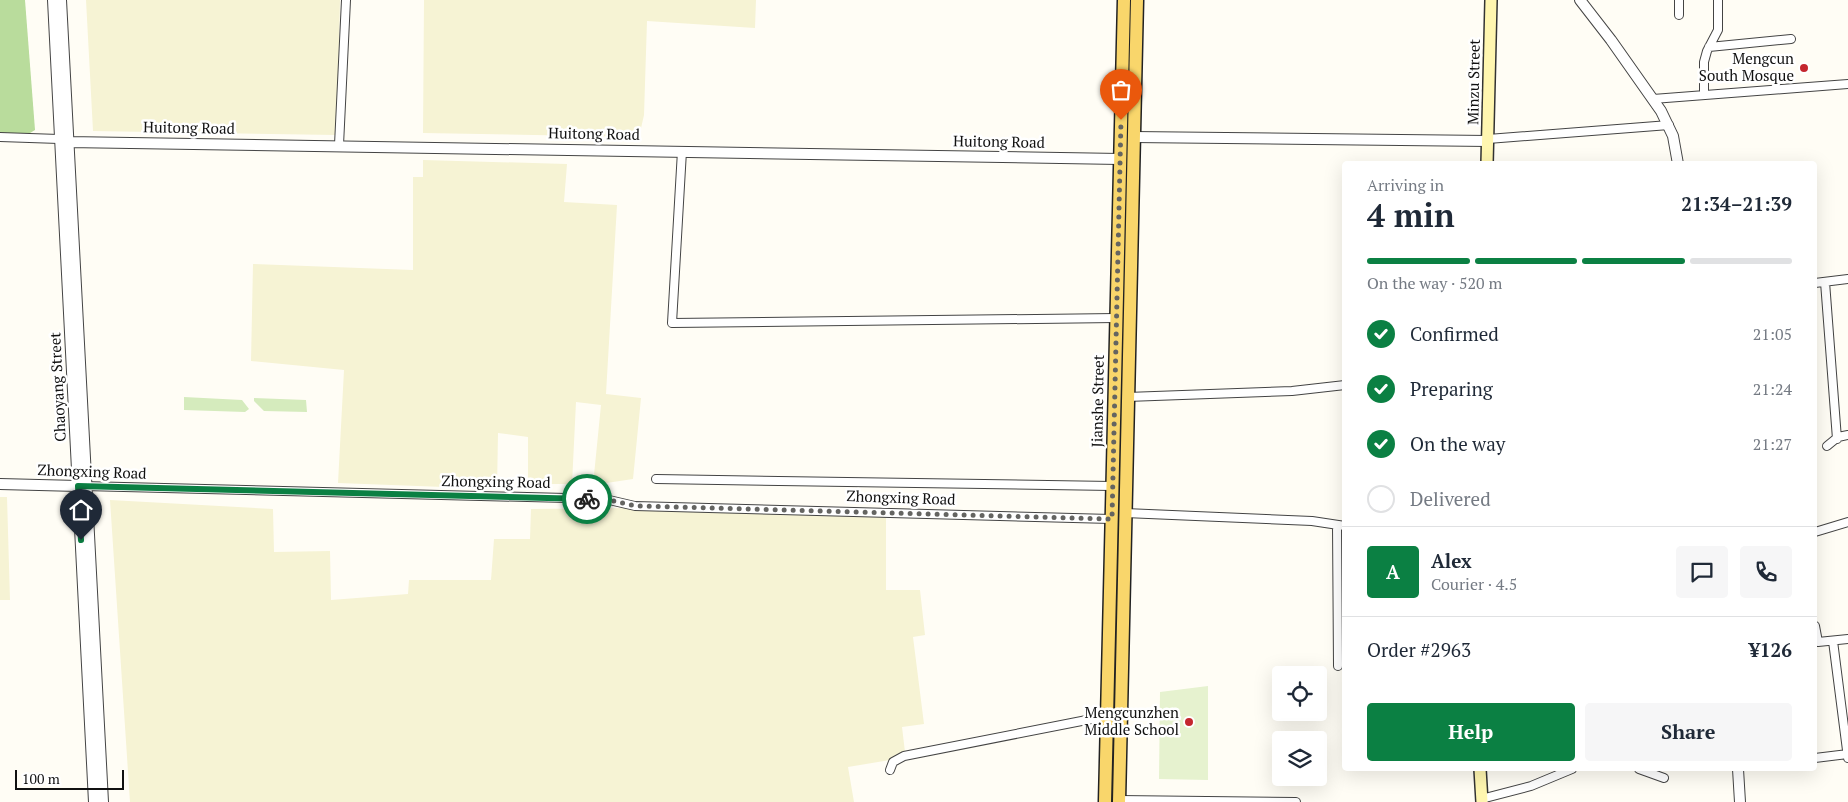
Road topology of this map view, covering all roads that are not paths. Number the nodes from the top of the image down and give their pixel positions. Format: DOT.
graph roads {
  1 [pos="53,0"];
  2 [pos="61,0"];
  3 [pos="346,0"];
  4 [pos="1124,0"];
  5 [pos="1137,0"];
  6 [pos="1491,0"];
  7 [pos="1580,0"];
  8 [pos="1679,0"];
  9 [pos="1718,0"];
  10 [pos="1679,16"];
  11 [pos="1791,39"];
  12 [pos="1709,47"];
  13 [pos="1848,84"];
  14 [pos="1704,95"];
  15 [pos="1653,99"];
  16 [pos="1669,125"];
  17 [pos="0,137"];
  18 [pos="1134,137"];
  19 [pos="64,140"];
  20 [pos="1488,140"];
  21 [pos="339,145"];
  22 [pos="682,151"];
  23 [pos="1120,160"];
  24 [pos="1488,161"];
  25 [pos="1677,161"];
  26 [pos="1848,279"];
  27 [pos="1825,282"];
  28 [pos="1817,283"];
  29 [pos="1116,318"];
  30 [pos="1342,385"];
  31 [pos="1127,397"];
  32 [pos="1848,436"];
  33 [pos="1837,439"];
  34 [pos="1827,446"];
  35 [pos="656,478"];
  36 [pos="0,484"];
  37 [pos="83,486"];
  38 [pos="1112,486"];
  39 [pos="1125,513"];
  40 [pos="1112,519"];
  41 [pos="1848,522"];
  42 [pos="1341,525"];
  43 [pos="1817,531"];
  44 [pos="1817,637"];
  45 [pos="1848,639"];
  46 [pos="1834,641"];
  47 [pos="1338,666"];
  48 [pos="1107,716"];
  49 [pos="1848,755"];
  50 [pos="1817,758"];
  51 [pos="890,770"];
  52 [pos="1480,771"];
  53 [pos="1567,771"];
  54 [pos="1645,771"];
  55 [pos="1738,771"];
  56 [pos="1664,778"];
  57 [pos="1482,800"];
  58 [pos="1119,801"];
  59 [pos="94,802"];
  60 [pos="103,802"];
  61 [pos="1105,802"];
  62 [pos="1296,802"];
  63 [pos="1740,802"];
  1 -- 19 [label="street, Chaoyang Street"];
  2 -- 19 [label="street, Chaoyang Street"];
  3 -- 21 [label="street"];
  4 -- 23 [label="main road, Jianshe Street"];
  5 -- 18 [label="main road, Jianshe Street"];
  6 -- 20 [label="main road, Minzu Street"];
  7 -- 15 [label="street"];
  8 -- 10 [label="street"];
  9 -- 12 [label="street"];
  11 -- 12 [label="street"];
  12 -- 14 [label="street"];
  13 -- 14 [label="street"];
  14 -- 15 [label="street"];
  15 -- 16 [label="street"];
  16 -- 20 [label="street"];
  16 -- 25 [label="street"];
  17 -- 19 [label="street"];
  18 -- 20 [label="street"];
  18 -- 31 [label="main road, Jianshe Street"];
  19 -- 21 [label="street, Huitong Road"];
  19 -- 37 [label="street, Chaoyang Street"];
  20 -- 24 [label="main road, Minzu Street"];
  21 -- 22 [label="street, Huitong Road"];
  22 -- 23 [label="street, Huitong Road"];
  22 -- 29 [label="street"];
  23 -- 29 [label="main road, Jianshe Street"];
  26 -- 27 [label="street"];
  27 -- 28 [label="street"];
  27 -- 33 [label="street"];
  29 -- 38 [label="main road, Jianshe Street"];
  30 -- 31 [label="street"];
  31 -- 39 [label="main road, Jianshe Street"];
  32 -- 33 [label="street"];
  33 -- 34 [label="street"];
  35 -- 38 [label="street"];
  36 -- 37 [label="street, Zhongxing Road"];
  37 -- 40 [label="street, Zhongxing Road"];
  37 -- 59 [label="street, Chaoyang Street"];
  37 -- 60 [label="street, Chaoyang Street"];
  38 -- 40 [label="main road, Jianshe Street"];
  39 -- 42 [label="street"];
  39 -- 58 [label="main road, Jianshe Street"];
  40 -- 48 [label="main road, Jianshe Street"];
  41 -- 43 [label="street"];
  42 -- 47 [label="street"];
  44 -- 46 [label="street"];
  45 -- 46 [label="street"];
  46 -- 49 [label="street"];
  48 -- 51 [label="street"];
  48 -- 61 [label="main road, Jianshe Street"];
  49 -- 50 [label="street"];
  52 -- 57 [label="main road"];
  53 -- 57 [label="street"];
  54 -- 56 [label="street"];
  55 -- 63 [label="street"];
  58 -- 62 [label="street"];
}
